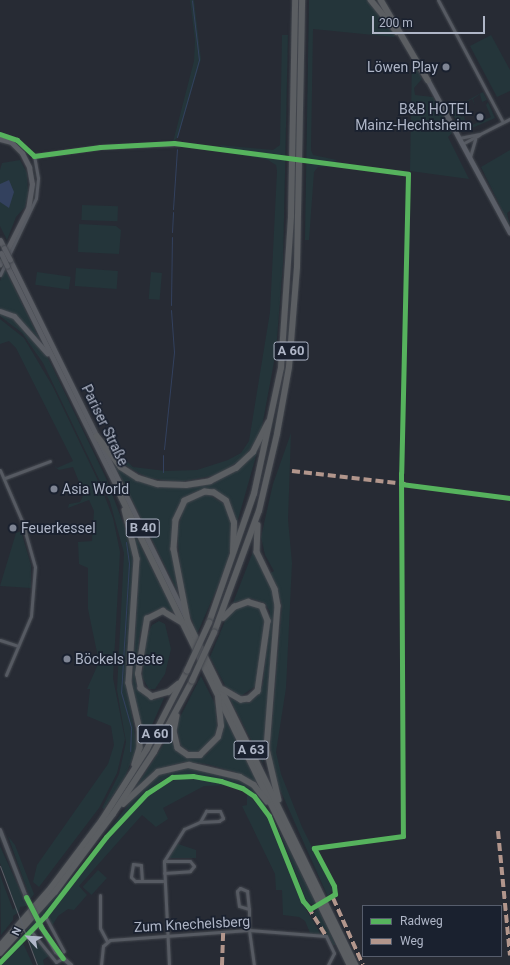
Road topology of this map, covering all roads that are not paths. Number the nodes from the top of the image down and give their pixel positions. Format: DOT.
graph roads {
  1 [pos="295,0"];
  2 [pos="302,0"];
  3 [pos="306,0"];
  4 [pos="371,0"];
  5 [pos="381,0"];
  6 [pos="438,0"];
  7 [pos="302,14"];
  8 [pos="411,49"];
  9 [pos="428,80"];
  10 [pos="510,118"];
  11 [pos="502,122"];
  12 [pos="480,134"];
  13 [pos="459,138"];
  14 [pos="0,139"];
  15 [pos="475,139"];
  16 [pos="179,144"];
  17 [pos="462,144"];
  18 [pos="470,159"];
  19 [pos="510,232"];
  20 [pos="0,240"];
  21 [pos="2,251"];
  22 [pos="0,264"];
  23 [pos="0,275"];
  24 [pos="0,310"];
  25 [pos="62,377"];
  26 [pos="274,406"];
  27 [pos="97,436"];
  28 [pos="50,461"];
  29 [pos="0,470"];
  30 [pos="5,478"];
  31 [pos="265,489"];
  32 [pos="121,496"];
  33 [pos="231,566"];
  34 [pos="186,623"];
  35 [pos="218,624"];
  36 [pos="0,640"];
  37 [pos="18,646"];
  38 [pos="186,673"];
  39 [pos="6,675"];
  40 [pos="218,684"];
  41 [pos="218,694"];
  42 [pos="180,706"];
  43 [pos="122,790"];
  44 [pos="113,814"];
  45 [pos="281,817"];
  46 [pos="200,822"];
  47 [pos="0,830"];
  48 [pos="1,836"];
  49 [pos="164,862"];
  50 [pos="164,873"];
  51 [pos="142,881"];
  52 [pos="163,881"];
  53 [pos="100,895"];
  54 [pos="249,909"];
  55 [pos="249,930"];
  56 [pos="168,936"];
  57 [pos="107,941"];
  58 [pos="0,946"];
  59 [pos="64,951"];
  60 [pos="0,953"];
  61 [pos="63,958"];
  62 [pos="71,965"];
  63 [pos="101,965"];
  64 [pos="169,965"];
  65 [pos="254,965"];
  66 [pos="328,965"];
  67 [pos="350,965"];
  68 [pos="356,965"];
  1 -- 26 [label="highway, A 60"];
  2 -- 7 [label="highway, A 60"];
  3 -- 7 [label="highway"];
  4 -- 8 [label="highway"];
  5 -- 8 [label="highway"];
  6 -- 11 [label="street"];
  7 -- 31 [label="highway, A 60"];
  8 -- 9 [label="highway"];
  9 -- 13 [label="main road"];
  10 -- 11 [label="street"];
  11 -- 12 [label="street"];
  12 -- 13 [label="street"];
  12 -- 15 [label="street"];
  13 -- 17 [label="main road"];
  14 -- 22 [label="highway"];
  15 -- 17 [label="street"];
  15 -- 18 [label="street"];
  16 -- 23 [label="street"];
  17 -- 18 [label="main road"];
  18 -- 19 [label="main road"];
  20 -- 21 [label="highway, Pariser Straße / B 40"];
  21 -- 25 [label="highway, Pariser Straße / B 40, bridge"];
  21 -- 27 [label="highway, Pariser Straße / B 40, bridge"];
  24 -- 25 [label="highway"];
  25 -- 32 [label="highway, Pariser Straße / B 40"];
  26 -- 27 [label="highway"];
  26 -- 33 [label="highway, A 60"];
  27 -- 34 [label="highway, Pariser Straße / B 40"];
  28 -- 30 [label="street"];
  29 -- 30 [label="street"];
  30 -- 37 [label="street"];
  31 -- 35 [label="highway, A 60"];
  31 -- 45 [label="highway"];
  32 -- 34 [label="highway, A 63"];
  32 -- 43 [label="highway"];
  33 -- 34 [label="highway"];
  33 -- 38 [label="highway, A 60, bridge"];
  34 -- 38 [label="highway"];
  34 -- 40 [label="highway, A 63"];
  34 -- 41 [label="highway, A 63"];
  35 -- 40 [label="highway"];
  35 -- 42 [label="highway, A 60, bridge"];
  36 -- 37 [label="street"];
  37 -- 39 [label="street"];
  38 -- 43 [label="highway, A 60"];
  40 -- 45 [label="highway, A 63"];
  41 -- 42 [label="highway"];
  41 -- 45 [label="highway, A 63"];
  42 -- 44 [label="highway, A 60"];
  43 -- 58 [label="highway, A 60"];
  44 -- 45 [label="highway"];
  44 -- 60 [label="highway, A 60"];
  45 -- 67 [label="highway, A 63"];
  45 -- 68 [label="highway, A 63"];
  46 -- 46 [label="street"];
  46 -- 49 [label="street"];
  47 -- 48 [label="street"];
  48 -- 61 [label="street, bridge"];
  49 -- 50 [label="street"];
  49 -- 50 [label="street"];
  50 -- 52 [label="street"];
  51 -- 51 [label="street"];
  51 -- 52 [label="street"];
  52 -- 56 [label="street"];
  53 -- 57 [label="street"];
  54 -- 54 [label="street"];
  54 -- 55 [label="street"];
  55 -- 56 [label="street, Zum Knechelsberg"];
  55 -- 65 [label="street"];
  55 -- 66 [label="street, Zum Knechelsberg"];
  56 -- 57 [label="street, Zum Knechelsberg"];
  56 -- 64 [label="street"];
  57 -- 63 [label="street"];
  59 -- 61 [label="street"];
  61 -- 62 [label="street"];
}
